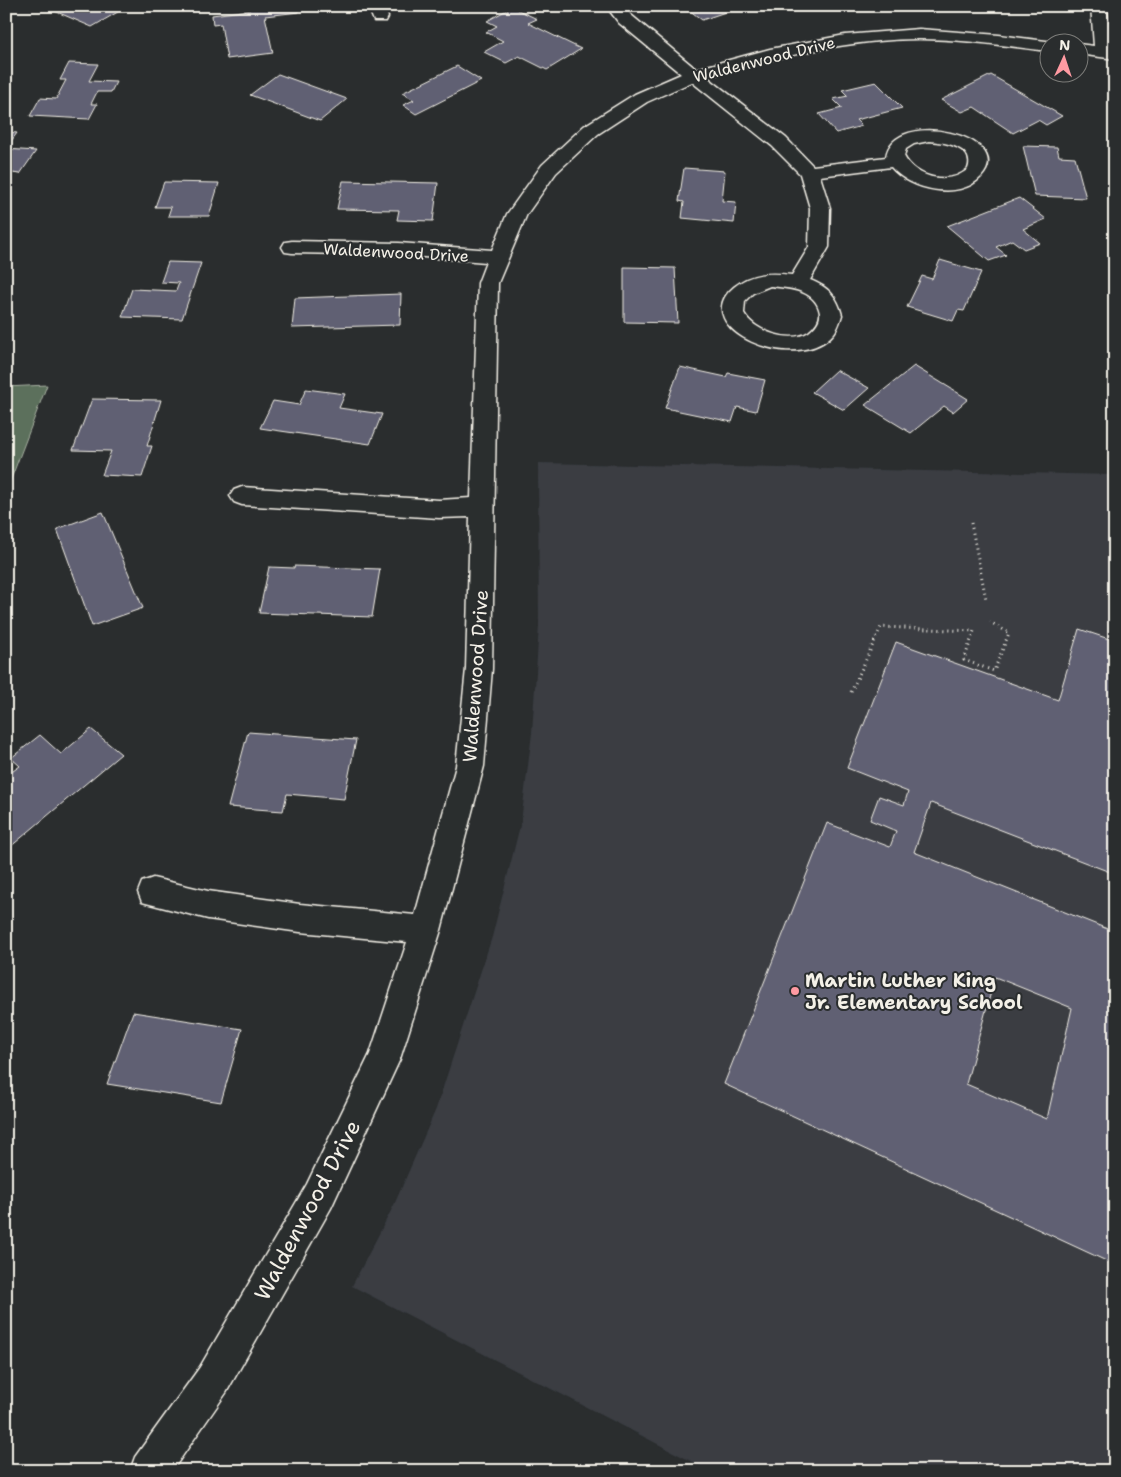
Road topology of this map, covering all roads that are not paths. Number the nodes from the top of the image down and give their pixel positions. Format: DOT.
graph roads {
  1 [pos="614,6"];
  2 [pos="1099,6"];
  3 [pos="1038,45"];
  4 [pos="1088,50"];
  5 [pos="1109,53"];
  6 [pos="693,75"];
  7 [pos="895,161"];
  8 [pos="809,172"];
  9 [pos="292,247"];
  10 [pos="500,257"];
  11 [pos="799,282"];
  12 [pos="242,496"];
  13 [pos="483,507"];
  14 [pos="153,892"];
  15 [pos="426,930"];
  16 [pos="149,1471"];
  1 -- 6 [label="street"];
  2 -- 5 [label="street"];
  3 -- 6 [label="street, Waldenwood Drive"];
  4 -- 5 [label="street"];
  6 -- 8 [label="street"];
  6 -- 10 [label="street, Waldenwood Drive"];
  7 -- 8 [label="street"];
  8 -- 11 [label="street"];
  9 -- 10 [label="street, Waldenwood Drive"];
  10 -- 13 [label="street, Waldenwood Drive"];
  12 -- 13 [label="street"];
  13 -- 15 [label="street, Waldenwood Drive"];
  14 -- 15 [label="street"];
  15 -- 16 [label="street, Waldenwood Drive"];
}
